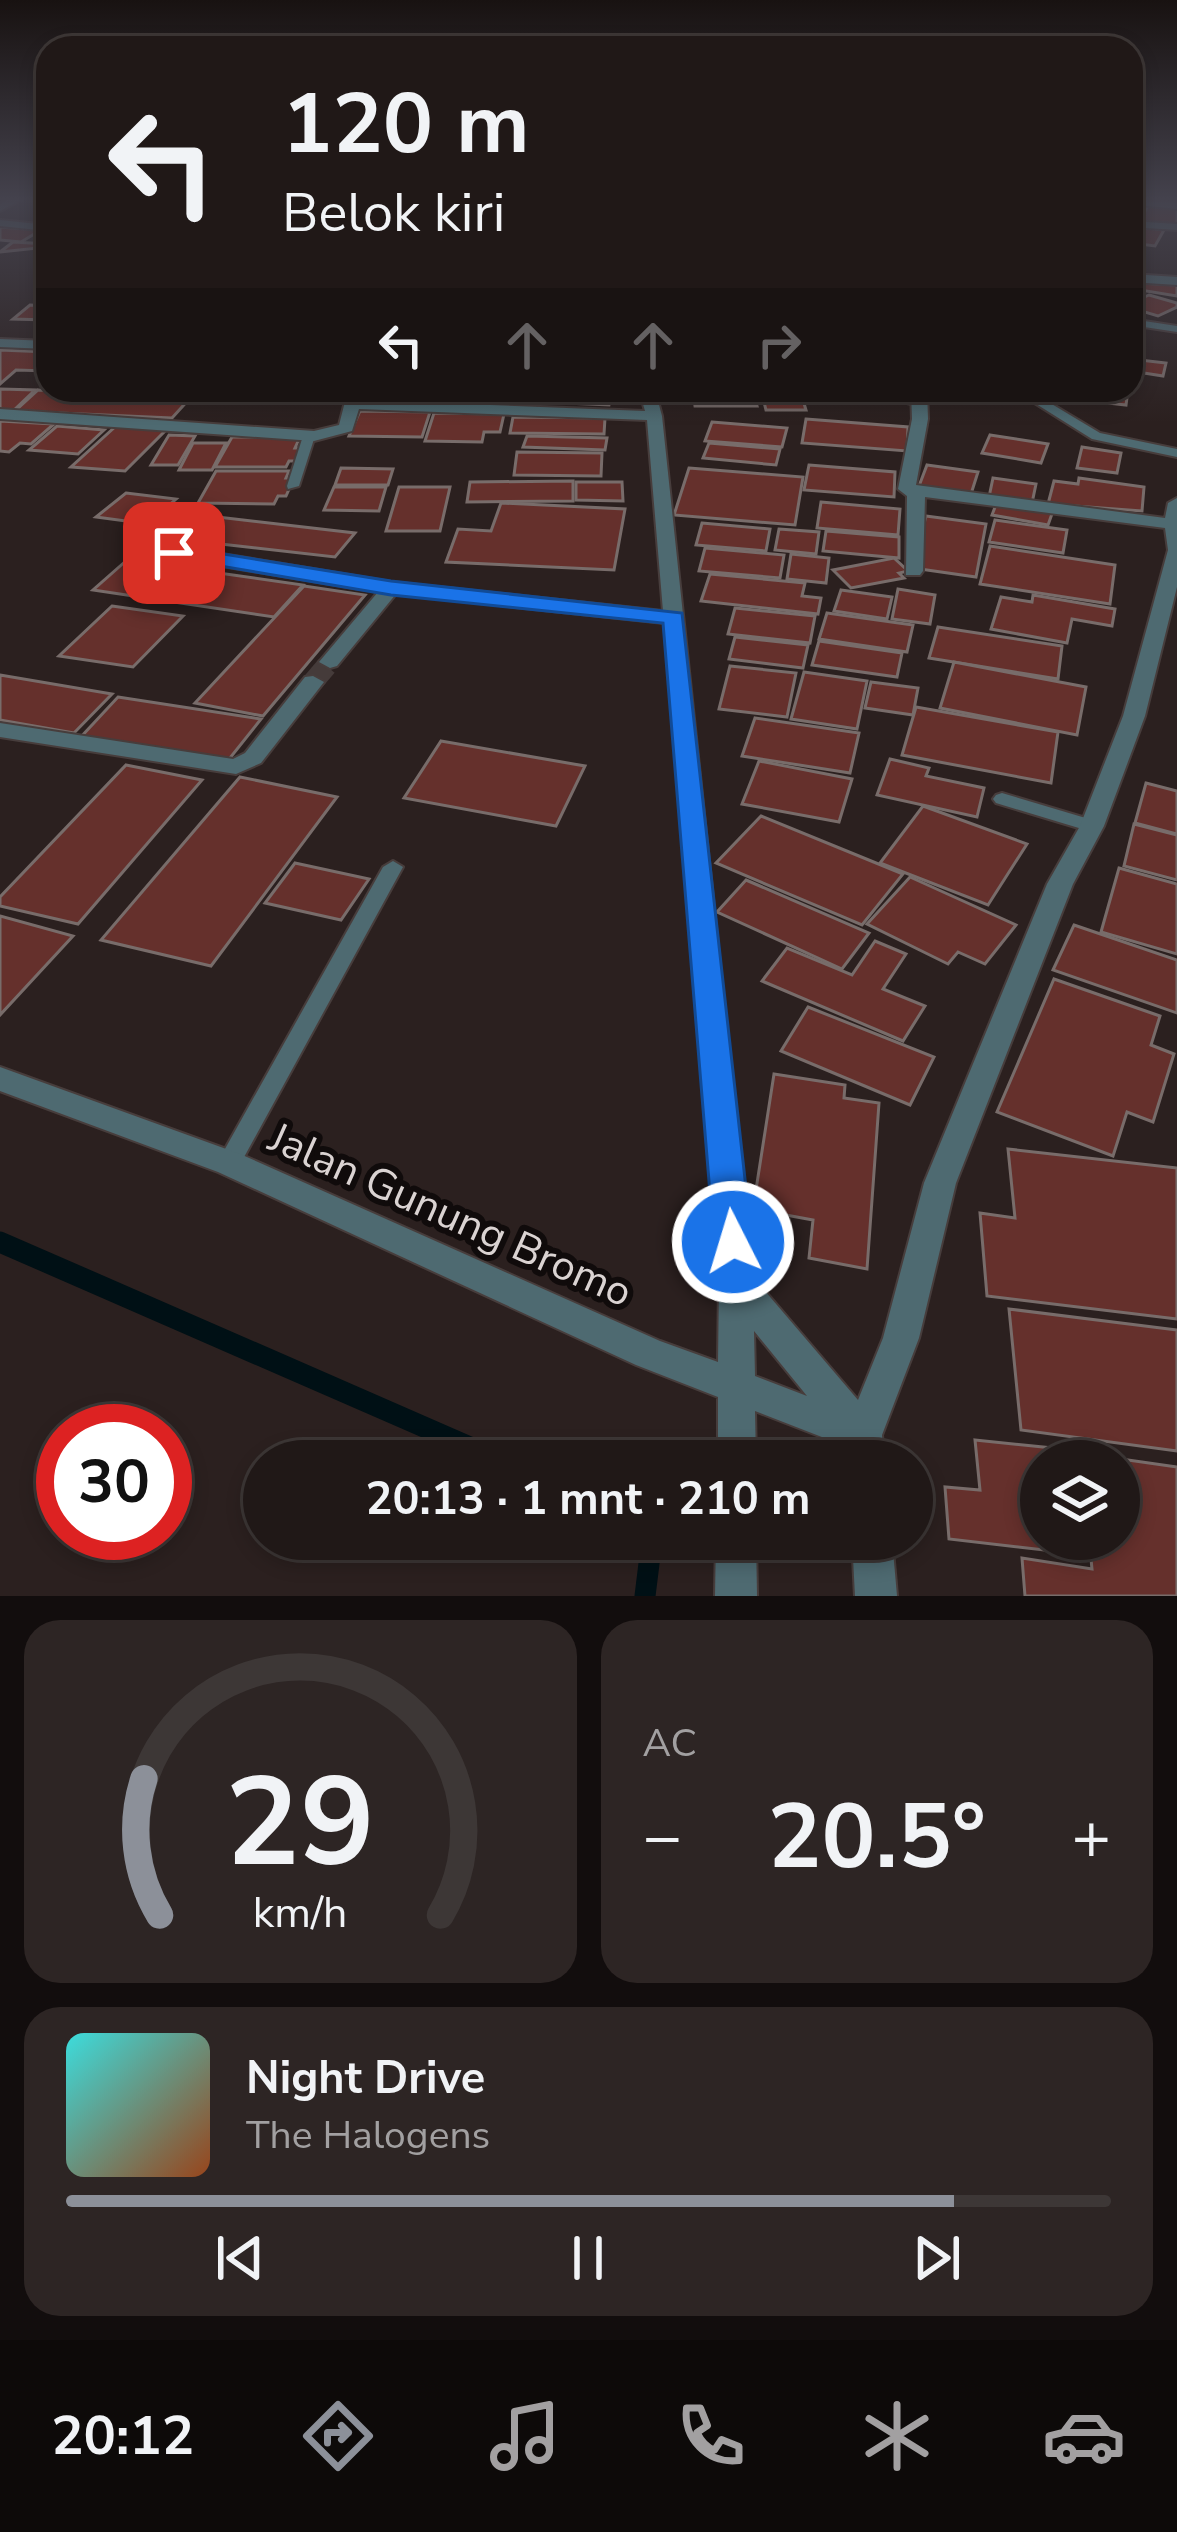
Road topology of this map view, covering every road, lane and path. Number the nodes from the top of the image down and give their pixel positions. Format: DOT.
graph roads {
  1 [pos="1143,279"];
  2 [pos="1177,281"];
  3 [pos="1143,324"];
  4 [pos="1177,329"];
  5 [pos="0,343"];
  6 [pos="36,344"];
  7 [pos="354,402"];
  8 [pos="601,402"];
  9 [pos="919,402"];
  10 [pos="1041,402"];
  11 [pos="650,403"];
  12 [pos="0,415"];
  13 [pos="309,436"];
  14 [pos="1177,453"];
  15 [pos="293,486"];
  16 [pos="907,489"];
  17 [pos="1175,513"];
  18 [pos="174,553"];
  19 [pos="913,571"];
  20 [pos="391,588"];
  21 [pos="674,618"];
  22 [pos="330,662"];
  23 [pos="313,682"];
  24 [pos="0,730"];
  25 [pos="1002,799"];
  26 [pos="1092,826"];
  27 [pos="393,867"];
  28 [pos="0,1079"];
  29 [pos="229,1163"];
  30 [pos="736,1283"];
  31 [pos="738,1389"];
  32 [pos="737,1440"];
  33 [pos="847,1440"];
  34 [pos="858,1440"];
  35 [pos="867,1440"];
  36 [pos="736,1560"];
  37 [pos="873,1560"];
  38 [pos="736,1596"];
  39 [pos="876,1596"];
  1 -- 2 [label="street"];
  3 -- 4 [label="lane"];
  5 -- 6 [label="street"];
  7 -- 13 [label="street"];
  8 -- 11 [label="street"];
  9 -- 16 [label="street"];
  10 -- 14 [label="lane"];
  11 -- 21 [label="street"];
  12 -- 13 [label="street"];
  13 -- 15 [label="lane"];
  16 -- 17 [label="street"];
  16 -- 19 [label="street"];
  17 -- 26 [label="street"];
  18 -- 20 [label="street"];
  20 -- 21 [label="street"];
  20 -- 22 [label="street"];
  21 -- 30 [label="street"];
  23 -- 24 [label="street"];
  25 -- 26 [label="lane"];
  26 -- 35 [label="street"];
  27 -- 29 [label="lane"];
  28 -- 29 [label="street, Jalan Gunung Bromo"];
  29 -- 31 [label="street, Jalan Gunung Bromo"];
  30 -- 31 [label="street"];
  30 -- 34 [label="street"];
  31 -- 32 [label="street"];
  31 -- 33 [label="street, Jalan Gunung Bromo"];
  36 -- 38 [label="street"];
  37 -- 39 [label="street"];
}
